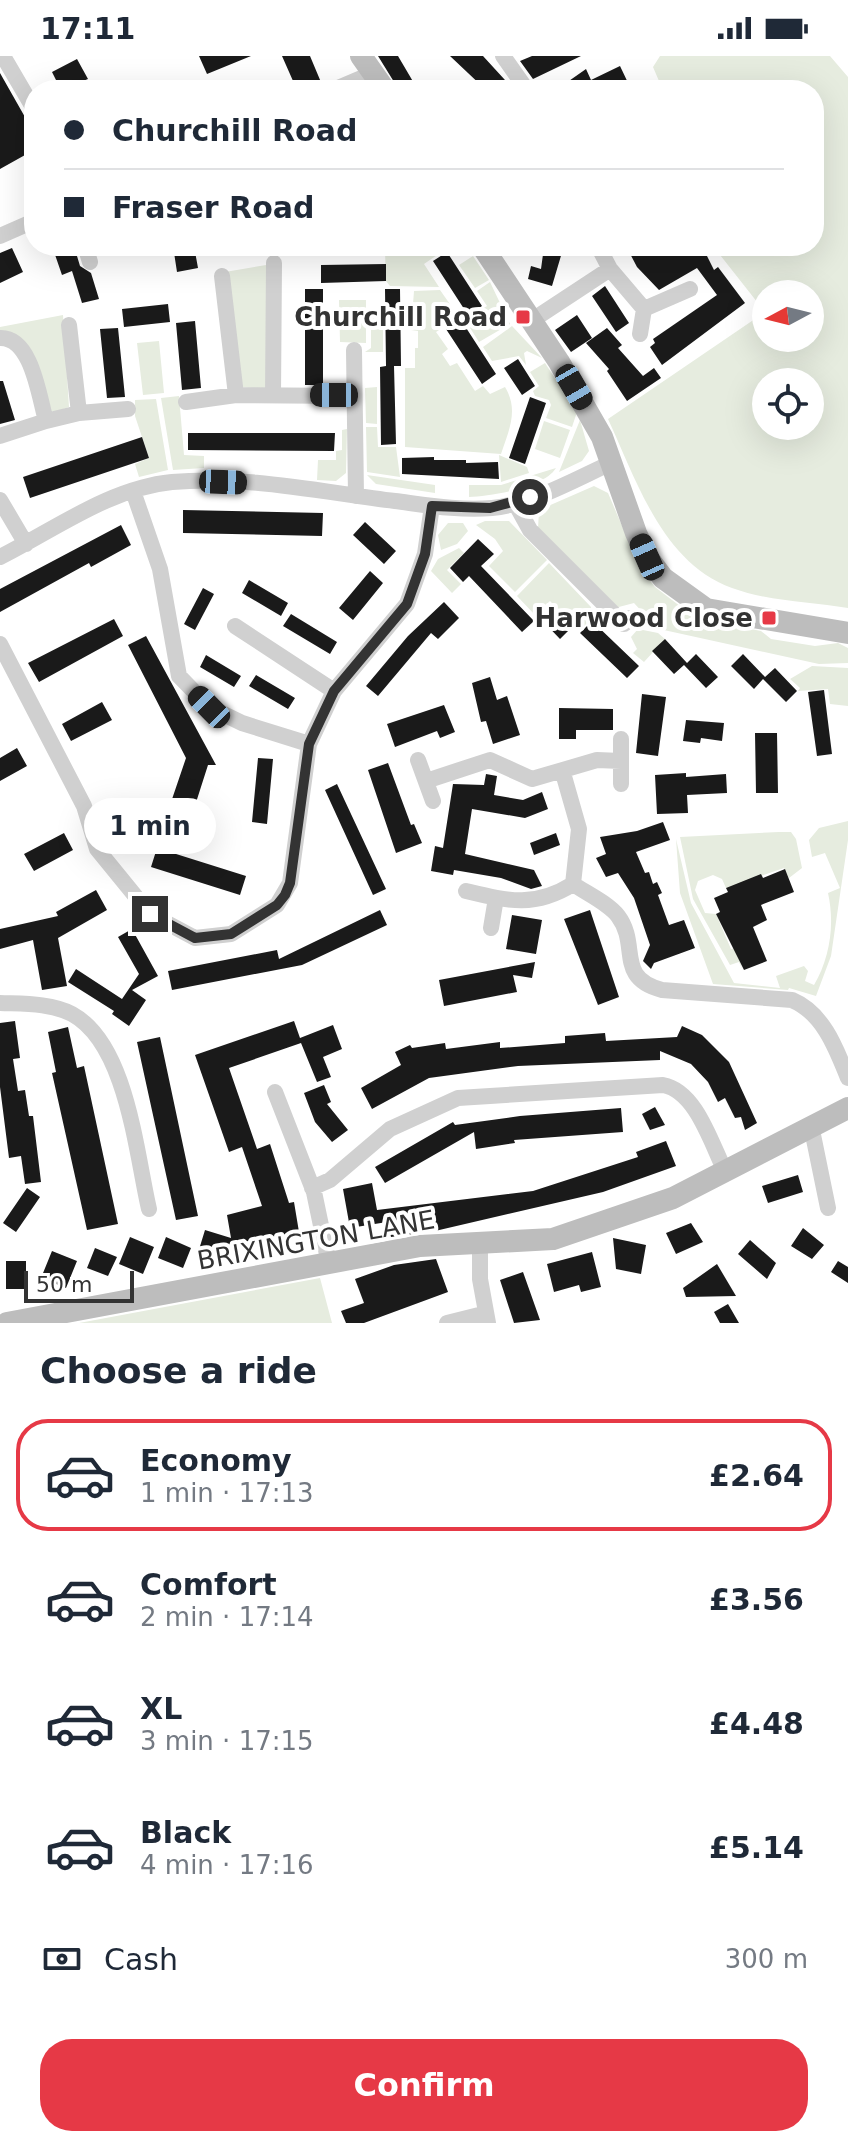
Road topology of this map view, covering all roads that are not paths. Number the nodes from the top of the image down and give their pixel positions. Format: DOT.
graph roads {
  1 [pos="3,56"];
  2 [pos="510,58"];
  3 [pos="522,80"];
  4 [pos="24,92"];
  5 [pos="24,225"];
  6 [pos="0,236"];
  7 [pos="489,256"];
  8 [pos="603,256"];
  9 [pos="274,263"];
  10 [pos="610,269"];
  11 [pos="222,276"];
  12 [pos="690,289"];
  13 [pos="644,309"];
  14 [pos="531,321"];
  15 [pos="69,325"];
  16 [pos="640,334"];
  17 [pos="0,338"];
  18 [pos="354,350"];
  19 [pos="236,395"];
  20 [pos="273,395"];
  21 [pos="353,396"];
  22 [pos="186,402"];
  23 [pos="128,409"];
  24 [pos="79,413"];
  25 [pos="46,421"];
  26 [pos="0,436"];
  27 [pos="611,463"];
  28 [pos="133,491"];
  29 [pos="356,496"];
  30 [pos="0,500"];
  31 [pos="515,503"];
  32 [pos="432,506"];
  33 [pos="26,544"];
  34 [pos="0,557"];
  35 [pos="630,618"];
  36 [pos="235,626"];
  37 [pos="848,633"];
  38 [pos="0,644"];
  39 [pos="334,691"];
  40 [pos="621,739"];
  41 [pos="309,744"];
  42 [pos="418,760"];
  43 [pos="621,761"];
  44 [pos="563,773"];
  45 [pos="426,781"];
  46 [pos="621,784"];
  47 [pos="433,801"];
  48 [pos="573,884"];
  49 [pos="466,891"];
  50 [pos="496,898"];
  51 [pos="491,928"];
  52 [pos="0,1003"];
  53 [pos="848,1078"];
  54 [pos="275,1092"];
  55 [pos="848,1108"];
  56 [pos="811,1125"];
  57 [pos="725,1171"];
  58 [pos="312,1188"];
  59 [pos="828,1208"];
  60 [pos="149,1209"];
  61 [pos="480,1245"];
  62 [pos="329,1264"];
  63 [pos="485,1319"];
  64 [pos="7,1323"];
  65 [pos="447,1323"];
  1 -- 4 [label="street"];
  2 -- 3 [label="street"];
  5 -- 6 [label="street"];
  7 -- 14 [label="street"];
  8 -- 10 [label="street"];
  9 -- 20 [label="street"];
  10 -- 13 [label="street"];
  10 -- 14 [label="street"];
  11 -- 19 [label="street"];
  12 -- 13 [label="street"];
  13 -- 16 [label="street"];
  14 -- 27 [label="street"];
  15 -- 24 [label="street"];
  17 -- 25 [label="street"];
  18 -- 21 [label="street"];
  19 -- 20 [label="street"];
  19 -- 22 [label="street"];
  20 -- 21 [label="street"];
  21 -- 29 [label="street"];
  23 -- 24 [label="street"];
  24 -- 25 [label="street"];
  25 -- 26 [label="street"];
  27 -- 31 [label="street"];
  27 -- 37 [label="street"];
  28 -- 29 [label="street"];
  28 -- 33 [label="street"];
  28 -- 41 [label="street"];
  29 -- 32 [label="street"];
  30 -- 33 [label="street"];
  31 -- 32 [label="street"];
  31 -- 35 [label="street"];
  32 -- 39 [label="street"];
  33 -- 34 [label="street"];
  36 -- 39 [label="street"];
  38 -- 41 [label="street"];
  39 -- 41 [label="street"];
  40 -- 43 [label="street"];
  42 -- 45 [label="street"];
  43 -- 44 [label="street"];
  43 -- 46 [label="street"];
  44 -- 45 [label="street"];
  44 -- 48 [label="street"];
  45 -- 47 [label="street"];
  48 -- 50 [label="street"];
  48 -- 53 [label="street"];
  49 -- 50 [label="street"];
  50 -- 51 [label="street"];
  52 -- 60 [label="street"];
  54 -- 58 [label="street"];
  55 -- 56 [label="street, BRIXINGTON LANE"];
  56 -- 57 [label="street, BRIXINGTON LANE"];
  56 -- 59 [label="street"];
  57 -- 58 [label="street"];
  57 -- 61 [label="street, BRIXINGTON LANE"];
  58 -- 62 [label="street"];
  61 -- 62 [label="street, BRIXINGTON LANE"];
  61 -- 63 [label="street"];
  62 -- 64 [label="street, BRIXINGTON LANE"];
  63 -- 65 [label="street"];
}
